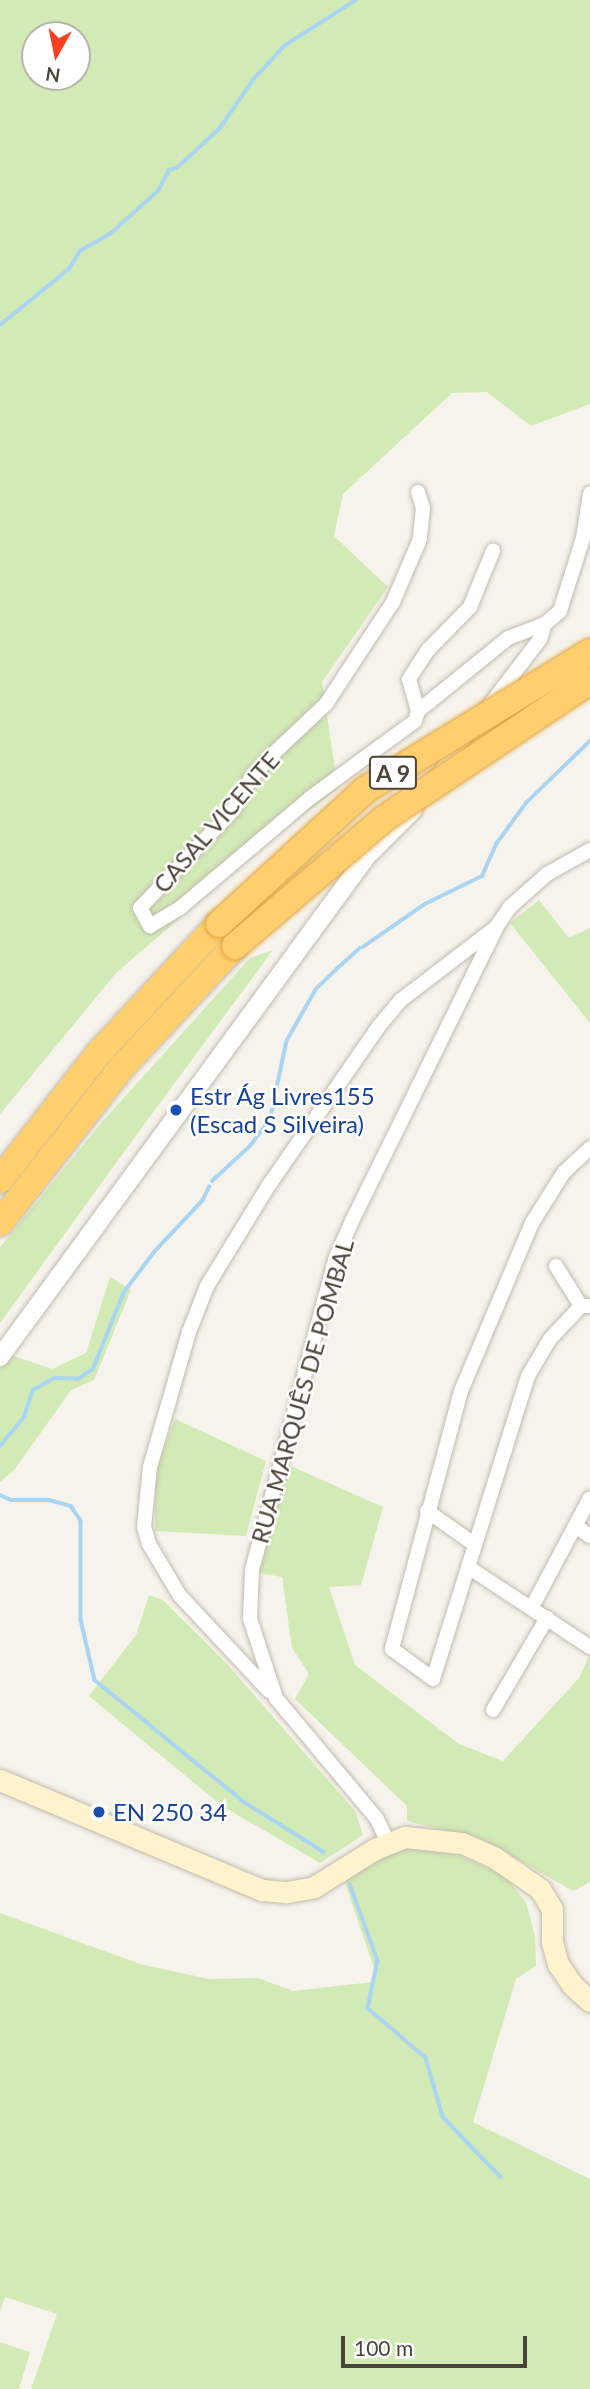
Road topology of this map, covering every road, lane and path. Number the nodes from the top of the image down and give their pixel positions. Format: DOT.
graph roads {
  1 [pos="418,492"];
  2 [pos="590,494"];
  3 [pos="493,551"];
  4 [pos="545,624"];
  5 [pos="590,639"];
  6 [pos="590,652"];
  7 [pos="590,681"];
  8 [pos="418,711"];
  9 [pos="419,804"];
  10 [pos="590,850"];
  11 [pos="497,926"];
  12 [pos="590,1149"];
  13 [pos="0,1180"];
  14 [pos="0,1223"];
  15 [pos="556,1266"];
  16 [pos="586,1306"];
  17 [pos="0,1357"];
  18 [pos="590,1498"];
  19 [pos="427,1511"];
  20 [pos="576,1526"];
  21 [pos="590,1536"];
  22 [pos="474,1544"];
  23 [pos="468,1567"];
  24 [pos="531,1607"];
  25 [pos="547,1618"];
  26 [pos="590,1647"];
  27 [pos="276,1698"];
  28 [pos="493,1710"];
  29 [pos="0,1780"];
  30 [pos="388,1842"];
  31 [pos="590,2001"];
  1 -- 8 [label="street, CASAL VICENTE"];
  2 -- 4 [label="street"];
  3 -- 8 [label="street"];
  4 -- 8 [label="street, CASAL VICENTE"];
  4 -- 9 [label="street"];
  5 -- 9 [label="street"];
  6 -- 13 [label="highway, A 9, bridge"];
  7 -- 14 [label="highway, A 9, bridge"];
  9 -- 17 [label="street"];
  10 -- 11 [label="street, RUA MARQUÊS DE POMBAL"];
  11 -- 27 [label="street, RUA MARQUÊS DE POMBAL"];
  11 -- 27 [label="street"];
  12 -- 19 [label="street"];
  15 -- 16 [label="street"];
  16 -- 22 [label="street"];
  18 -- 20 [label="street"];
  19 -- 22 [label="street"];
  19 -- 23 [label="street"];
  20 -- 21 [label="street"];
  20 -- 24 [label="street"];
  22 -- 23 [label="street"];
  23 -- 24 [label="street"];
  24 -- 25 [label="street"];
  25 -- 26 [label="street"];
  25 -- 28 [label="street"];
  27 -- 30 [label="street, RUA MARQUÊS DE POMBAL"];
  29 -- 30 [label="main road"];
  30 -- 31 [label="main road"];
}
